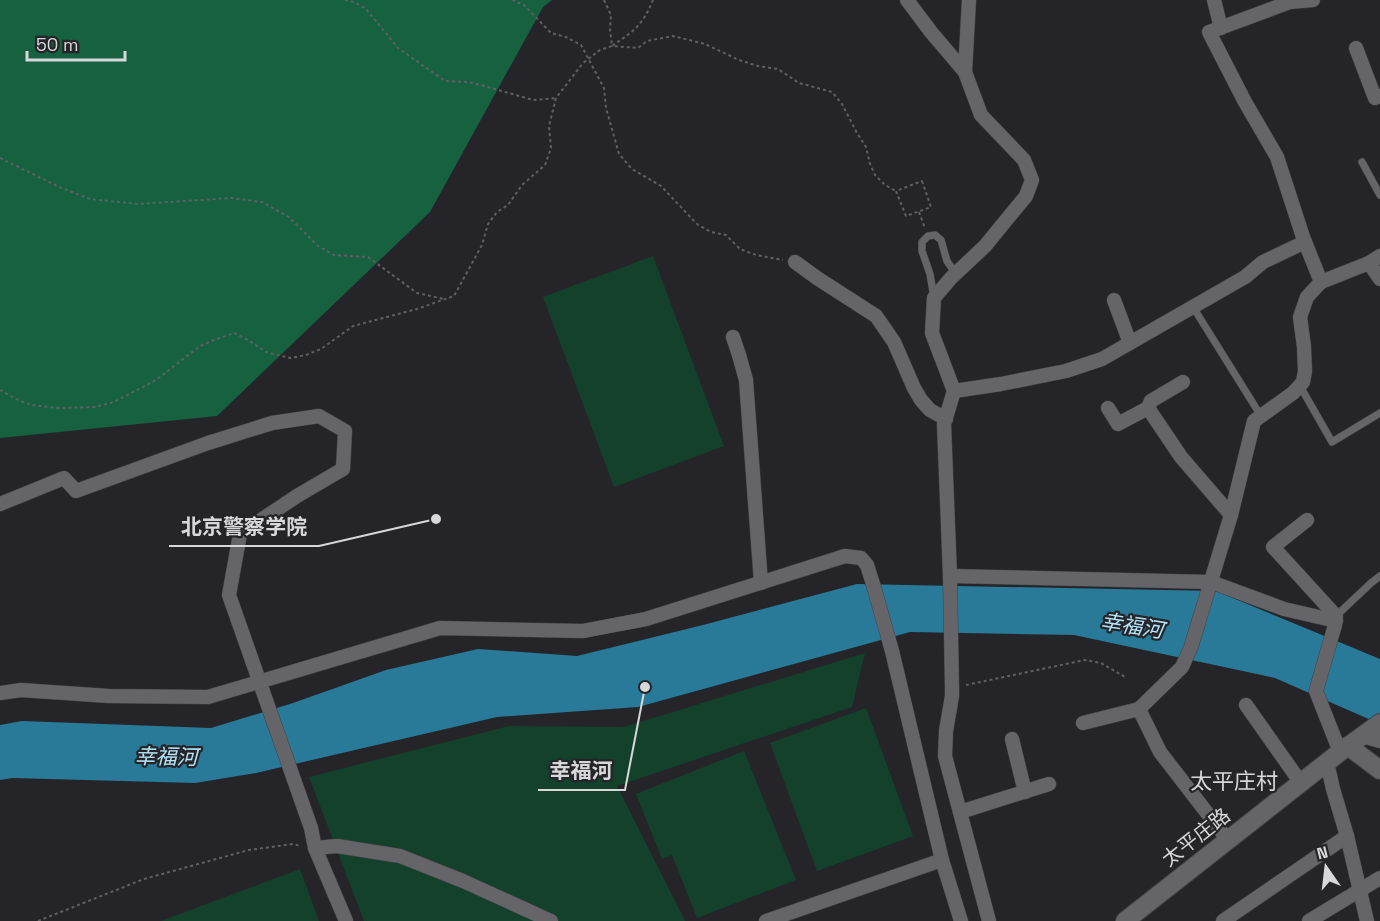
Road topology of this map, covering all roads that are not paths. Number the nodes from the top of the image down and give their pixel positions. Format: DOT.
graph roads {
  1 [pos="907,0"];
  2 [pos="969,0"];
  3 [pos="1214,0"];
  4 [pos="1313,0"];
  5 [pos="1221,28"];
  6 [pos="1356,48"];
  7 [pos="965,72"];
  8 [pos="1380,96"];
  9 [pos="1362,162"];
  10 [pos="1380,195"];
  11 [pos="1305,242"];
  12 [pos="1374,260"];
  13 [pos="795,262"];
  14 [pos="956,274"];
  15 [pos="1380,279"];
  16 [pos="1321,282"];
  17 [pos="934,298"];
  18 [pos="1114,300"];
  19 [pos="1193,307"];
  20 [pos="733,337"];
  21 [pos="1130,343"];
  22 [pos="1184,382"];
  23 [pos="1300,386"];
  24 [pos="954,391"];
  25 [pos="1108,408"];
  26 [pos="1148,408"];
  27 [pos="1380,413"];
  28 [pos="1262,416"];
  29 [pos="946,418"];
  30 [pos="0,504"];
  31 [pos="1231,515"];
  32 [pos="1306,520"];
  33 [pos="1380,576"];
  34 [pos="950,579"];
  35 [pos="760,583"];
  36 [pos="1209,588"];
  37 [pos="1336,621"];
  38 [pos="259,682"];
  39 [pos="0,693"];
  40 [pos="1246,705"];
  41 [pos="1139,709"];
  42 [pos="1083,723"];
  43 [pos="1012,739"];
  44 [pos="1358,741"];
  45 [pos="1380,770"];
  46 [pos="1301,783"];
  47 [pos="1049,784"];
  48 [pos="1024,792"];
  49 [pos="960,812"];
  50 [pos="1347,836"];
  51 [pos="1228,840"];
  52 [pos="315,848"];
  53 [pos="942,860"];
  54 [pos="1380,878"];
  55 [pos="1360,891"];
  56 [pos="1240,916"];
  57 [pos="346,921"];
  58 [pos="551,921"];
  59 [pos="766,921"];
  60 [pos="961,921"];
  61 [pos="989,921"];
  62 [pos="1125,921"];
  63 [pos="1223,921"];
  64 [pos="1309,921"];
  65 [pos="1367,921"];
  1 -- 7 [label="street"];
  2 -- 7 [label="street"];
  3 -- 5 [label="street"];
  4 -- 5 [label="street"];
  5 -- 11 [label="street"];
  6 -- 8 [label="street"];
  7 -- 14 [label="street"];
  9 -- 10 [label="lane"];
  11 -- 16 [label="street"];
  11 -- 19 [label="street"];
  12 -- 15 [label="street"];
  12 -- 16 [label="street"];
  13 -- 29 [label="street"];
  14 -- 17 [label="street"];
  14 -- 17 [label="lane"];
  16 -- 23 [label="street"];
  17 -- 24 [label="street"];
  18 -- 21 [label="street"];
  19 -- 21 [label="street"];
  19 -- 28 [label="lane"];
  20 -- 35 [label="street"];
  21 -- 24 [label="street"];
  22 -- 26 [label="street"];
  23 -- 27 [label="lane"];
  23 -- 28 [label="street"];
  24 -- 29 [label="street"];
  25 -- 26 [label="street"];
  26 -- 31 [label="street"];
  28 -- 31 [label="street"];
  29 -- 34 [label="street"];
  30 -- 38 [label="street"];
  31 -- 36 [label="street"];
  32 -- 37 [label="street"];
  33 -- 37 [label="lane"];
  34 -- 36 [label="street"];
  34 -- 49 [label="street"];
  35 -- 38 [label="street"];
  35 -- 53 [label="street"];
  36 -- 37 [label="street"];
  36 -- 41 [label="street"];
  37 -- 44 [label="street"];
  38 -- 39 [label="street"];
  38 -- 52 [label="street"];
  40 -- 46 [label="street"];
  41 -- 42 [label="street"];
  41 -- 51 [label="street"];
  43 -- 48 [label="street"];
  44 -- 45 [label="street"];
  44 -- 46 [label="street, 太平庄路"];
  44 -- 50 [label="street"];
  46 -- 51 [label="street, 太平庄路"];
  47 -- 48 [label="street"];
  48 -- 49 [label="street"];
  49 -- 61 [label="street"];
  50 -- 55 [label="street"];
  50 -- 56 [label="street"];
  51 -- 62 [label="street, 太平庄路"];
  52 -- 57 [label="street"];
  52 -- 58 [label="street"];
  53 -- 59 [label="street"];
  53 -- 60 [label="street"];
  54 -- 55 [label="street"];
  55 -- 64 [label="street"];
  55 -- 65 [label="street"];
  56 -- 63 [label="street"];
}
